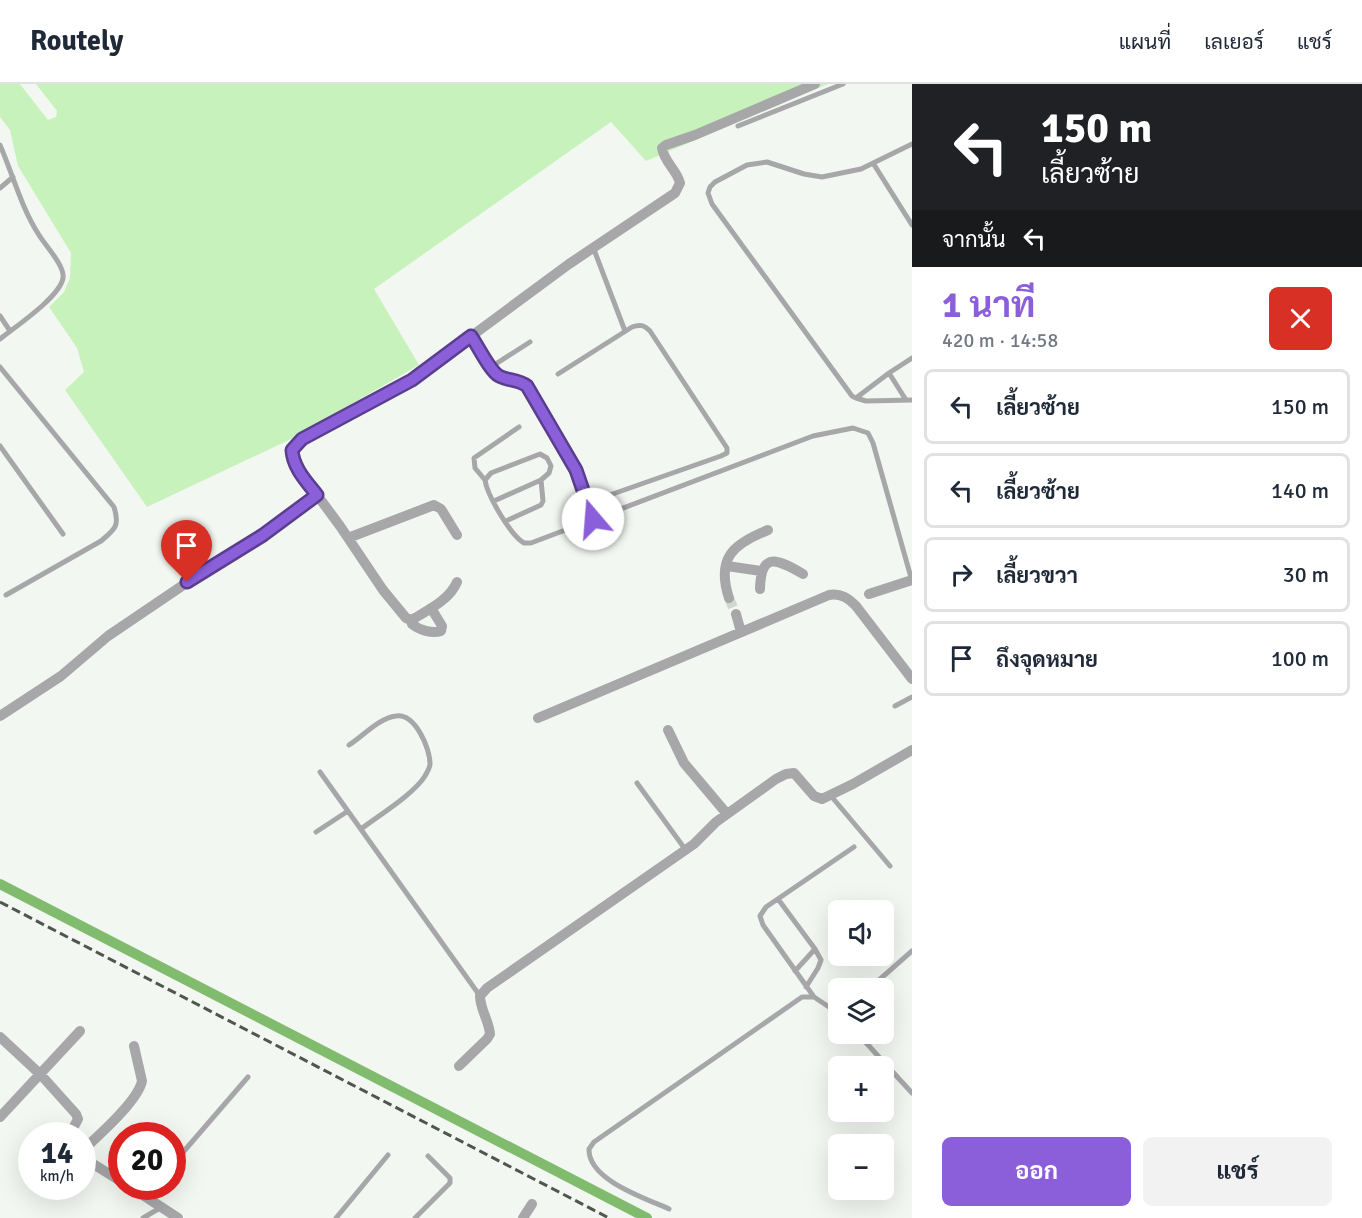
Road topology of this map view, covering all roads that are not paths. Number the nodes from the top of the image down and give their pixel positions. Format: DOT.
graph roads {
  1 [pos="815,84"];
  2 [pos="843,84"];
  3 [pos="738,126"];
  4 [pos="912,144"];
  5 [pos="0,145"];
  6 [pos="873,163"];
  7 [pos="13,177"];
  8 [pos="0,188"];
  9 [pos="912,225"];
  10 [pos="593,247"];
  11 [pos="0,316"];
  12 [pos="10,331"];
  13 [pos="625,332"];
  14 [pos="471,336"];
  15 [pos="0,339"];
  16 [pos="530,342"];
  17 [pos="912,358"];
  18 [pos="0,366"];
  19 [pos="491,367"];
  20 [pos="889,373"];
  21 [pos="558,374"];
  22 [pos="856,398"];
  23 [pos="909,400"];
  24 [pos="519,427"];
  25 [pos="0,446"];
  26 [pos="485,480"];
  27 [pos="541,480"];
  28 [pos="317,495"];
  29 [pos="494,501"];
  30 [pos="587,503"];
  31 [pos="593,519"];
  32 [pos="506,521"];
  33 [pos="768,530"];
  34 [pos="63,534"];
  35 [pos="457,535"];
  36 [pos="348,538"];
  37 [pos="727,566"];
  38 [pos="761,571"];
  39 [pos="803,574"];
  40 [pos="912,580"];
  41 [pos="457,582"];
  42 [pos="760,589"];
  43 [pos="869,594"];
  44 [pos="6,595"];
  45 [pos="729,598"];
  46 [pos="431,608"];
  47 [pos="735,614"];
  48 [pos="411,620"];
  49 [pos="741,632"];
  50 [pos="912,679"];
  51 [pos="912,697"];
  52 [pos="895,706"];
  53 [pos="0,716"];
  54 [pos="538,718"];
  55 [pos="668,730"];
  56 [pos="349,745"];
  57 [pos="912,750"];
  58 [pos="320,772"];
  59 [pos="637,783"];
  60 [pos="831,795"];
  61 [pos="348,811"];
  62 [pos="727,814"];
  63 [pos="361,829"];
  64 [pos="316,832"];
  65 [pos="854,847"];
  66 [pos="685,849"];
  67 [pos="890,866"];
  68 [pos="778,899"];
  69 [pos="815,949"];
  70 [pos="912,951"];
  71 [pos="795,970"];
  72 [pos="881,978"];
  73 [pos="806,987"];
  74 [pos="480,996"];
  75 [pos="814,997"];
  76 [pos="828,1006"];
  77 [pos="80,1031"];
  78 [pos="0,1037"];
  79 [pos="867,1044"];
  80 [pos="134,1046"];
  81 [pos="459,1066"];
  82 [pos="41,1075"];
  83 [pos="248,1077"];
  84 [pos="912,1093"];
  85 [pos="0,1117"];
  86 [pos="76,1122"];
  87 [pos="96,1137"];
  88 [pos="186,1149"];
  89 [pos="388,1155"];
  90 [pos="428,1156"];
  91 [pos="150,1200"];
  92 [pos="532,1204"];
  93 [pos="162,1207"];
  94 [pos="669,1209"];
  95 [pos="143,1218"];
  96 [pos="178,1218"];
  97 [pos="336,1218"];
  98 [pos="416,1218"];
  99 [pos="523,1218"];
  1 -- 10 [label="street"];
  2 -- 3 [label="lane"];
  4 -- 6 [label="lane"];
  5 -- 7 [label="lane"];
  6 -- 9 [label="lane"];
  6 -- 22 [label="lane"];
  7 -- 8 [label="lane"];
  7 -- 12 [label="lane"];
  10 -- 13 [label="lane"];
  10 -- 14 [label="street"];
  11 -- 12 [label="lane"];
  12 -- 15 [label="lane"];
  13 -- 21 [label="lane"];
  13 -- 30 [label="lane"];
  14 -- 19 [label="lane"];
  14 -- 28 [label="street"];
  16 -- 19 [label="lane"];
  17 -- 20 [label="lane"];
  18 -- 44 [label="lane"];
  19 -- 30 [label="lane"];
  20 -- 22 [label="lane"];
  20 -- 23 [label="lane"];
  22 -- 23 [label="lane"];
  24 -- 26 [label="lane"];
  25 -- 34 [label="lane"];
  26 -- 27 [label="lane"];
  26 -- 29 [label="lane"];
  27 -- 29 [label="lane"];
  27 -- 32 [label="lane"];
  28 -- 36 [label="street"];
  28 -- 53 [label="street"];
  29 -- 32 [label="lane"];
  30 -- 31 [label="lane"];
  31 -- 32 [label="lane"];
  31 -- 40 [label="lane"];
  33 -- 37 [label="street"];
  35 -- 36 [label="street"];
  36 -- 48 [label="street"];
  37 -- 38 [label="street"];
  37 -- 45 [label="street"];
  38 -- 39 [label="street"];
  38 -- 42 [label="street"];
  40 -- 43 [label="street"];
  41 -- 46 [label="street"];
  46 -- 48 [label="street"];
  46 -- 48 [label="street"];
  47 -- 49 [label="street"];
  49 -- 50 [label="street"];
  49 -- 54 [label="street"];
  51 -- 52 [label="lane"];
  55 -- 62 [label="street"];
  56 -- 63 [label="lane"];
  57 -- 60 [label="street"];
  58 -- 61 [label="lane"];
  59 -- 66 [label="lane"];
  60 -- 62 [label="street"];
  60 -- 67 [label="lane"];
  61 -- 63 [label="lane"];
  61 -- 64 [label="lane"];
  62 -- 66 [label="street"];
  63 -- 74 [label="lane"];
  65 -- 68 [label="lane"];
  66 -- 74 [label="street"];
  68 -- 69 [label="lane"];
  68 -- 71 [label="lane"];
  69 -- 71 [label="lane"];
  69 -- 73 [label="lane"];
  70 -- 72 [label="lane"];
  71 -- 73 [label="lane"];
  73 -- 75 [label="lane"];
  74 -- 81 [label="street"];
  75 -- 76 [label="lane"];
  75 -- 94 [label="lane"];
  77 -- 82 [label="street"];
  78 -- 82 [label="street"];
  79 -- 84 [label="lane"];
  80 -- 87 [label="street"];
  82 -- 85 [label="street"];
  82 -- 86 [label="street"];
  83 -- 88 [label="lane"];
  89 -- 97 [label="lane"];
  90 -- 98 [label="lane"];
  91 -- 93 [label="street"];
  92 -- 99 [label="street"];
  93 -- 95 [label="lane"];
  93 -- 96 [label="street"];
}
